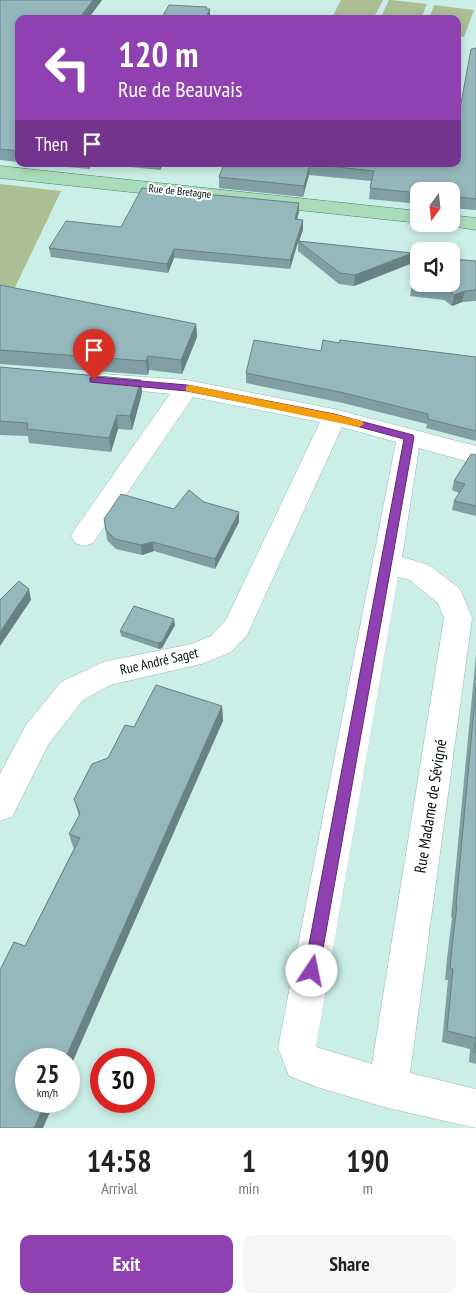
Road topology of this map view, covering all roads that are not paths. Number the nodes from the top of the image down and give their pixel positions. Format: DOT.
graph roads {
  1 [pos="0,172"];
  2 [pos="410,216"];
  3 [pos="460,222"];
  4 [pos="476,224"];
  5 [pos="79,378"];
  6 [pos="187,388"];
  7 [pos="334,417"];
  8 [pos="409,437"];
  9 [pos="476,455"];
  10 [pos="84,536"];
  11 [pos="387,564"];
  12 [pos="0,806"];
  13 [pos="388,1088"];
  14 [pos="476,1109"];
  1 -- 2 [label="main road, Rue de Bretagne"];
  3 -- 4 [label="main road"];
  5 -- 6 [label="street"];
  6 -- 7 [label="street"];
  6 -- 10 [label="street"];
  7 -- 8 [label="street"];
  7 -- 12 [label="street, Rue André Saget"];
  8 -- 9 [label="street"];
  8 -- 11 [label="street"];
  11 -- 13 [label="street, Rue Madame de Sévigné"];
  11 -- 13 [label="street"];
  13 -- 14 [label="street"];
}
